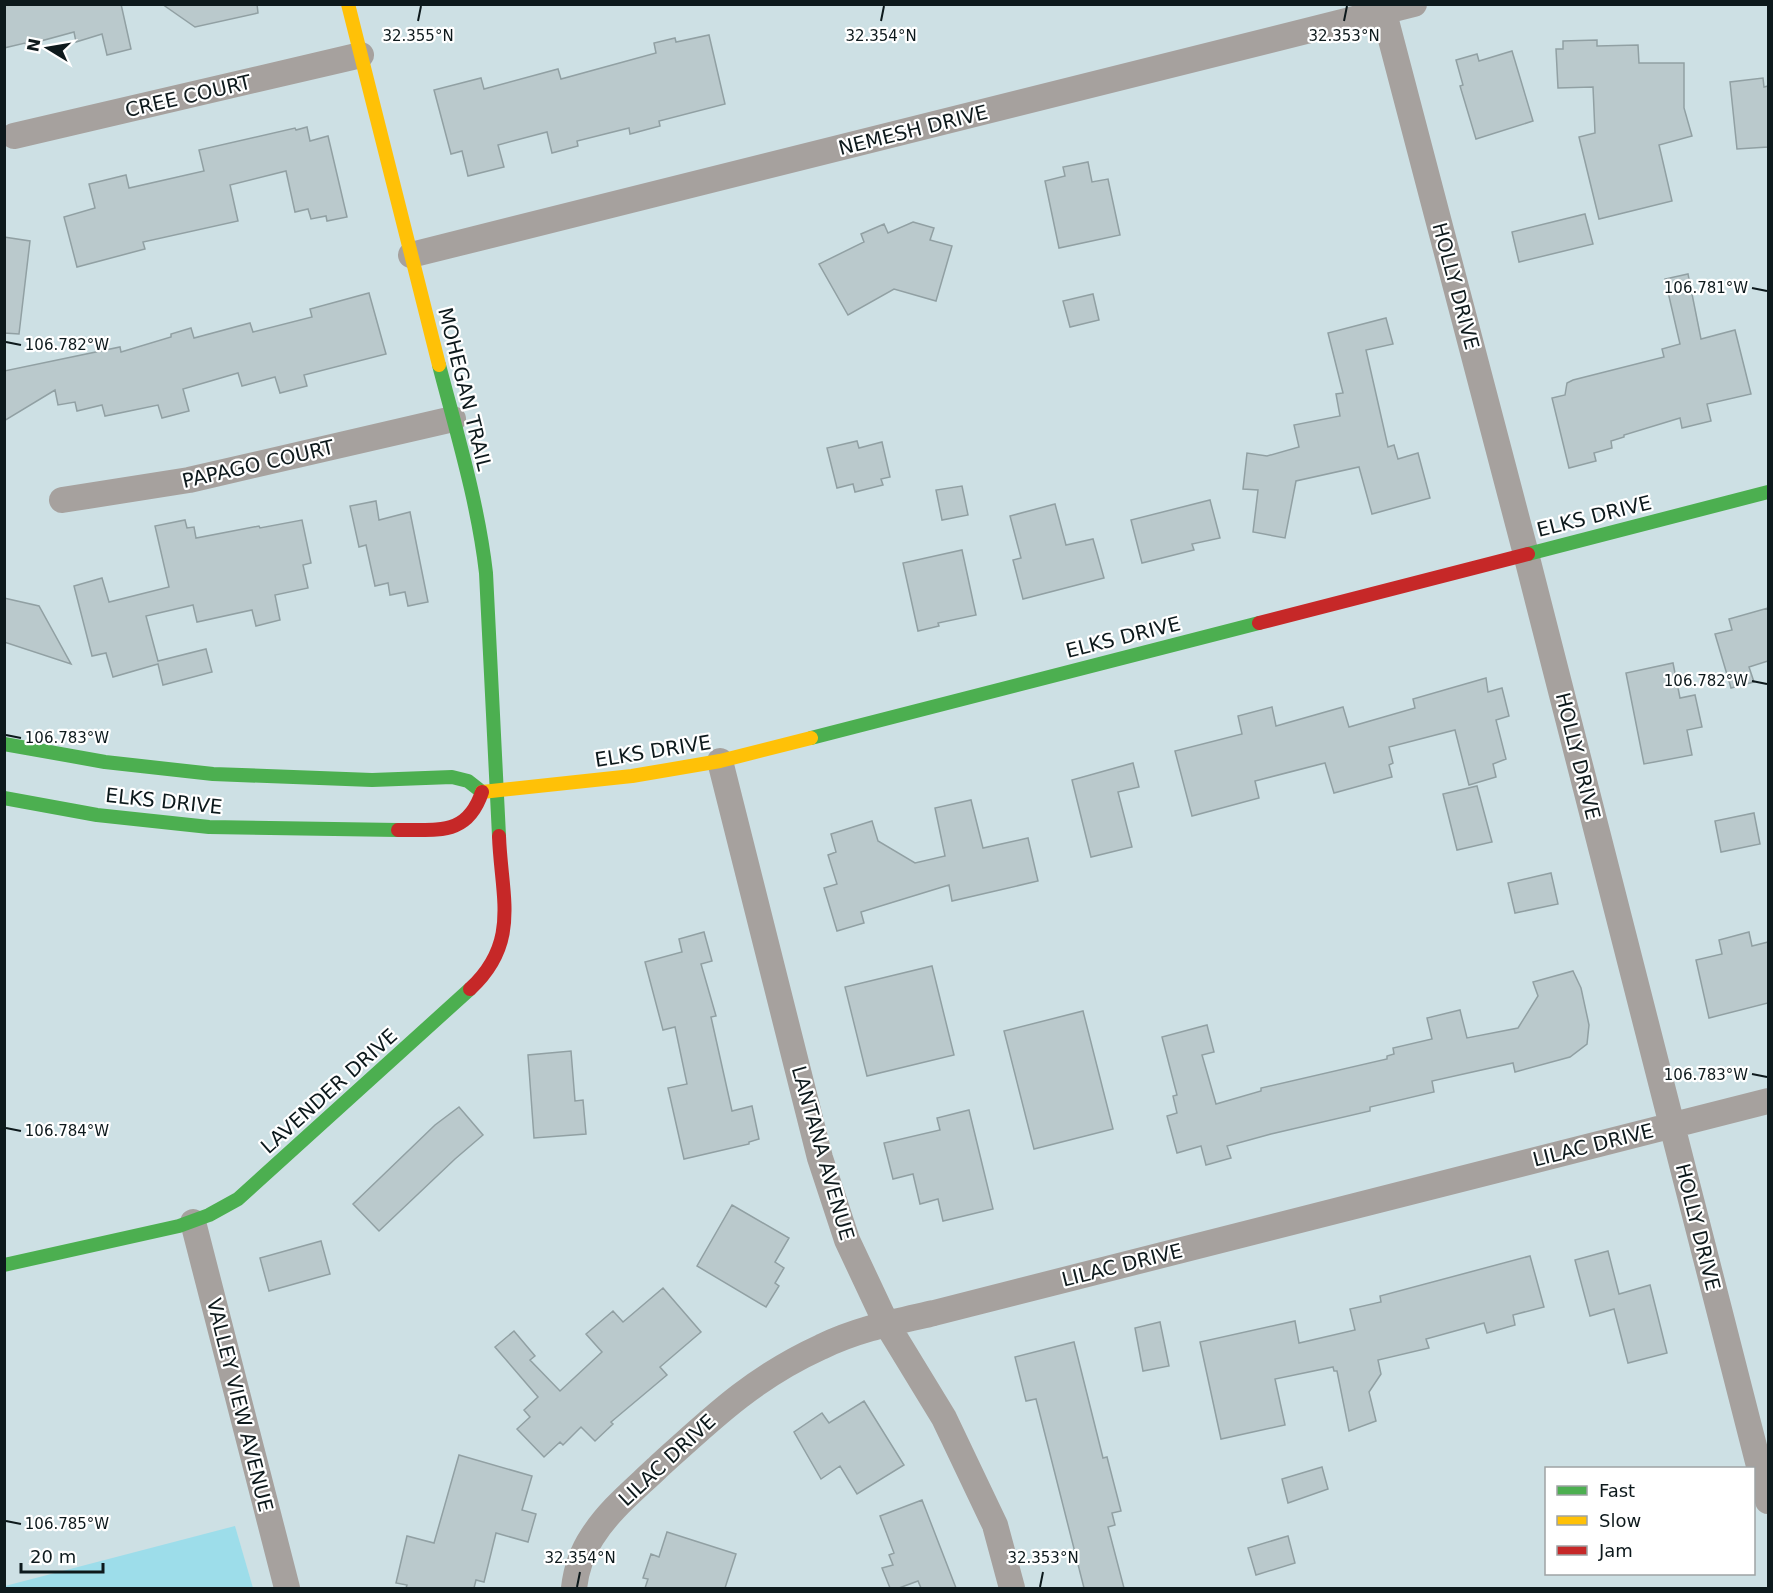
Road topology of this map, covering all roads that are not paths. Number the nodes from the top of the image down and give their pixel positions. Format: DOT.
graph roads {
  1 [pos="348,4"];
  2 [pos="1414,4"];
  3 [pos="1384,13"];
  4 [pos="361,55"];
  5 [pos="14,136"];
  6 [pos="411,255"];
  7 [pos="453,419"];
  8 [pos="1768,492"];
  9 [pos="62,500"];
  10 [pos="1526,554"];
  11 [pos="4,744"];
  12 [pos="720,761"];
  13 [pos="498,790"];
  14 [pos="482,792"];
  15 [pos="4,798"];
  16 [pos="1768,1101"];
  17 [pos="1672,1125"];
  18 [pos="193,1222"];
  19 [pos="4,1265"];
  20 [pos="886,1323"];
  21 [pos="1768,1501"];
  22 [pos="287,1588"];
  23 [pos="574,1588"];
  24 [pos="1012,1588"];
  1 -- 4 [label="main road, MOHEGAN TRAIL"];
  2 -- 3 [label="street, NEMESH DRIVE"];
  3 -- 6 [label="street, NEMESH DRIVE"];
  3 -- 10 [label="street, HOLLY DRIVE"];
  4 -- 5 [label="street, CREE COURT"];
  4 -- 6 [label="main road, MOHEGAN TRAIL"];
  6 -- 7 [label="main road, MOHEGAN TRAIL"];
  7 -- 9 [label="street, PAPAGO COURT"];
  7 -- 13 [label="main road, MOHEGAN TRAIL"];
  8 -- 10 [label="main road, ELKS DRIVE"];
  10 -- 12 [label="main road, ELKS DRIVE"];
  10 -- 17 [label="street, HOLLY DRIVE"];
  11 -- 14 [label="main road, ELKS DRIVE"];
  12 -- 13 [label="main road, ELKS DRIVE"];
  12 -- 20 [label="street, LANTANA AVENUE"];
  13 -- 14 [label="main road, ELKS DRIVE"];
  13 -- 18 [label="main road, LAVENDER DRIVE"];
  14 -- 15 [label="main road, ELKS DRIVE"];
  16 -- 17 [label="street, LILAC DRIVE"];
  17 -- 20 [label="street, LILAC DRIVE"];
  17 -- 21 [label="street, HOLLY DRIVE"];
  18 -- 19 [label="main road, LAVENDER DRIVE"];
  18 -- 22 [label="street, VALLEY VIEW AVENUE"];
  20 -- 23 [label="street, LILAC DRIVE"];
  20 -- 24 [label="street, LANTANA AVENUE"];
}
